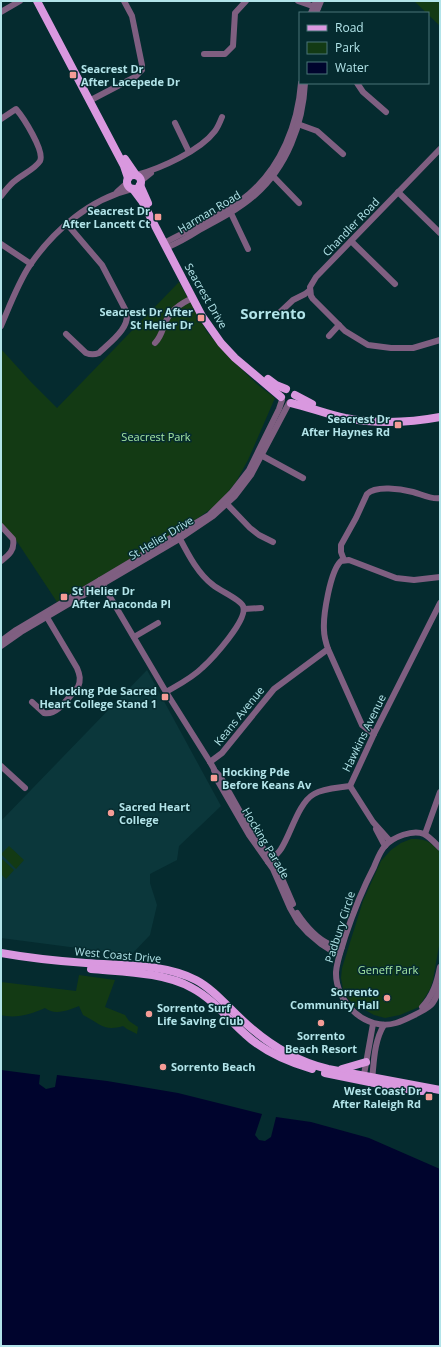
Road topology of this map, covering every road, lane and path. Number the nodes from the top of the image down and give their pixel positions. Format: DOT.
graph roads {
  1 [pos="20,1"];
  2 [pos="36,1"];
  3 [pos="41,1"];
  4 [pos="124,1"];
  5 [pos="246,1"];
  6 [pos="298,1"];
  7 [pos="321,1"];
  8 [pos="316,7"];
  9 [pos="1,12"];
  10 [pos="204,54"];
  11 [pos="301,84"];
  12 [pos="305,84"];
  13 [pos="358,84"];
  14 [pos="91,100"];
  15 [pos="386,112"];
  16 [pos="222,117"];
  17 [pos="1,119"];
  18 [pos="175,123"];
  19 [pos="296,123"];
  20 [pos="440,149"];
  21 [pos="189,152"];
  22 [pos="343,154"];
  23 [pos="271,174"];
  24 [pos="134,182"];
  25 [pos="398,192"];
  26 [pos="1,196"];
  27 [pos="299,202"];
  28 [pos="230,210"];
  29 [pos="67,224"];
  30 [pos="440,233"];
  31 [pos="351,241"];
  32 [pos="1,244"];
  33 [pos="167,244"];
  34 [pos="248,249"];
  35 [pos="30,264"];
  36 [pos="395,284"];
  37 [pos="310,290"];
  38 [pos="193,298"];
  39 [pos="4,313"];
  40 [pos="276,316"];
  41 [pos="339,325"];
  42 [pos="1,326"];
  43 [pos="66,334"];
  44 [pos="329,336"];
  45 [pos="440,340"];
  46 [pos="155,343"];
  47 [pos="286,389"];
  48 [pos="295,395"];
  49 [pos="286,401"];
  50 [pos="440,412"];
  51 [pos="440,417"];
  52 [pos="260,454"];
  53 [pos="303,478"];
  54 [pos="440,498"];
  55 [pos="225,503"];
  56 [pos="1,526"];
  57 [pos="178,536"];
  58 [pos="273,542"];
  59 [pos="1,561"];
  60 [pos="341,562"];
  61 [pos="440,577"];
  62 [pos="101,582"];
  63 [pos="440,604"];
  64 [pos="261,608"];
  65 [pos="244,609"];
  66 [pos="46,615"];
  67 [pos="158,623"];
  68 [pos="134,637"];
  69 [pos="2,642"];
  70 [pos="328,649"];
  71 [pos="166,692"];
  72 [pos="32,702"];
  73 [pos="374,734"];
  74 [pos="210,762"];
  75 [pos="1,766"];
  76 [pos="350,786"];
  77 [pos="25,788"];
  78 [pos="440,792"];
  79 [pos="373,822"];
  80 [pos="426,835"];
  81 [pos="390,841"];
  82 [pos="440,842"];
  83 [pos="385,846"];
  84 [pos="440,848"];
  85 [pos="270,861"];
  86 [pos="341,950"];
  87 [pos="1,954"];
  88 [pos="1,957"];
  89 [pos="440,967"];
  90 [pos="440,986"];
  91 [pos="437,994"];
  92 [pos="373,1024"];
  93 [pos="384,1025"];
  94 [pos="370,1041"];
  95 [pos="377,1042"];
  96 [pos="366,1062"];
  97 [pos="340,1070"];
  98 [pos="368,1079"];
  99 [pos="440,1090"];
  100 [pos="440,1094"];
  1 -- 9 [label="street"];
  2 -- 14 [label="main road, Seacrest Drive"];
  3 -- 14 [label="main road, Seacrest Drive"];
  4 -- 14 [label="street"];
  5 -- 10 [label="street"];
  6 -- 8 [label="street"];
  7 -- 8 [label="street"];
  11 -- 19 [label="street, Harman Road"];
  12 -- 19 [label="street, Harman Road"];
  13 -- 15 [label="street"];
  14 -- 24 [label="main road, Seacrest Drive"];
  16 -- 21 [label="street"];
  17 -- 26 [label="street"];
  18 -- 21 [label="street"];
  19 -- 22 [label="street"];
  19 -- 23 [label="street, Harman Road"];
  20 -- 25 [label="street, Chandler Road"];
  21 -- 24 [label="street"];
  23 -- 27 [label="street"];
  23 -- 28 [label="street, Harman Road"];
  24 -- 29 [label="street"];
  24 -- 33 [label="main road, Seacrest Drive"];
  25 -- 30 [label="street"];
  25 -- 31 [label="street, Chandler Road"];
  28 -- 33 [label="street, Harman Road"];
  28 -- 34 [label="street"];
  29 -- 35 [label="street"];
  29 -- 43 [label="street"];
  31 -- 36 [label="street"];
  31 -- 37 [label="street, Chandler Road"];
  32 -- 35 [label="street"];
  33 -- 38 [label="main road, Seacrest Drive"];
  33 -- 47 [label="main road, Seacrest Drive"];
  35 -- 39 [label="street"];
  37 -- 40 [label="street, Chandler Road"];
  37 -- 41 [label="street"];
  38 -- 46 [label="street"];
  38 -- 49 [label="main road, Seacrest Drive"];
  39 -- 42 [label="street"];
  41 -- 44 [label="street"];
  41 -- 45 [label="street"];
  47 -- 48 [label="main road"];
  47 -- 49 [label="main road"];
  48 -- 49 [label="main road"];
  48 -- 50 [label="main road"];
  49 -- 51 [label="main road, Seacrest Drive"];
  49 -- 52 [label="street, St Helier Drive"];
  52 -- 53 [label="street"];
  52 -- 55 [label="street, St Helier Drive"];
  54 -- 60 [label="street"];
  55 -- 57 [label="street, St Helier Drive"];
  55 -- 58 [label="street"];
  56 -- 59 [label="street"];
  57 -- 62 [label="street, St Helier Drive"];
  57 -- 65 [label="street"];
  60 -- 61 [label="street"];
  60 -- 70 [label="street"];
  62 -- 66 [label="street, St Helier Drive"];
  62 -- 68 [label="street, Hocking Parade"];
  63 -- 73 [label="street, Hawkins Avenue"];
  64 -- 65 [label="street"];
  65 -- 71 [label="street"];
  66 -- 69 [label="street, St Helier Drive"];
  66 -- 72 [label="street"];
  67 -- 68 [label="street"];
  68 -- 71 [label="street, Hocking Parade"];
  70 -- 73 [label="street"];
  70 -- 74 [label="street, Keans Avenue"];
  71 -- 74 [label="street, Hocking Parade"];
  73 -- 76 [label="street, Hawkins Avenue"];
  74 -- 85 [label="street, Hocking Parade"];
  75 -- 77 [label="street"];
  76 -- 79 [label="street"];
  76 -- 85 [label="street, Hawkins Avenue"];
  78 -- 80 [label="street"];
  79 -- 81 [label="street"];
  79 -- 83 [label="street"];
  80 -- 81 [label="street, Padbury Circle"];
  80 -- 82 [label="street, Padbury Circle"];
  80 -- 84 [label="street"];
  81 -- 83 [label="street, Padbury Circle"];
  83 -- 86 [label="street, Padbury Circle"];
  85 -- 86 [label="street, Hocking Parade"];
  86 -- 92 [label="street, Padbury Circle"];
  87 -- 97 [label="main road, West Coast Drive"];
  88 -- 98 [label="main road, West Coast Drive"];
  89 -- 91 [label="street, Padbury Circle"];
  90 -- 91 [label="street, Padbury Circle"];
  91 -- 93 [label="street, Padbury Circle"];
  92 -- 93 [label="street, Padbury Circle"];
  92 -- 94 [label="street"];
  93 -- 95 [label="street"];
  94 -- 95 [label="street"];
  94 -- 96 [label="street"];
  95 -- 98 [label="street"];
  96 -- 97 [label="main road"];
  96 -- 98 [label="street"];
  97 -- 98 [label="main road, West Coast Drive"];
  98 -- 99 [label="main road, West Coast Drive"];
  98 -- 100 [label="main road, West Coast Drive"];
}
